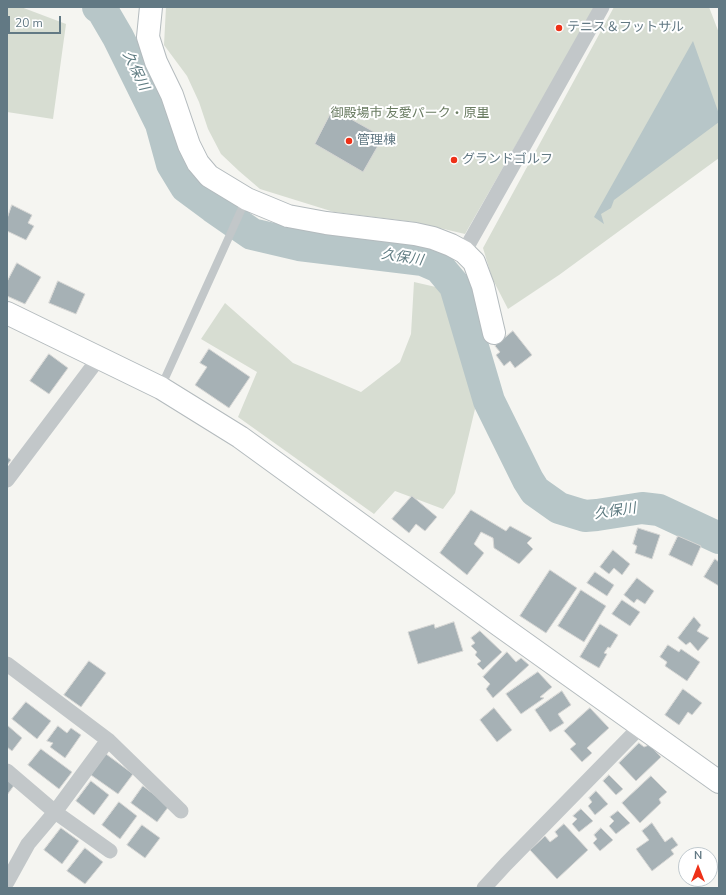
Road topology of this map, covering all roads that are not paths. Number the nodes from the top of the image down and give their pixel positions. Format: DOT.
graph roads {
  1 [pos="151,7"];
  2 [pos="602,7"];
  3 [pos="245,202"];
  4 [pos="464,252"];
  5 [pos="7,313"];
  6 [pos="494,333"];
  7 [pos="99,358"];
  8 [pos="161,388"];
  9 [pos="7,480"];
  10 [pos="7,664"];
  11 [pos="641,726"];
  12 [pos="108,740"];
  13 [pos="7,771"];
  14 [pos="719,782"];
  15 [pos="55,812"];
  16 [pos="182,812"];
  17 [pos="110,851"];
  18 [pos="7,882"];
  19 [pos="484,888"];
  1 -- 3 [label="street"];
  2 -- 4 [label="street"];
  3 -- 4 [label="street"];
  3 -- 8 [label="lane"];
  4 -- 6 [label="street"];
  5 -- 7 [label="street"];
  7 -- 8 [label="street"];
  7 -- 9 [label="street"];
  8 -- 11 [label="street"];
  10 -- 12 [label="street"];
  11 -- 14 [label="street"];
  11 -- 19 [label="street"];
  12 -- 15 [label="street"];
  12 -- 16 [label="street"];
  13 -- 15 [label="street"];
  15 -- 17 [label="street"];
  15 -- 18 [label="street"];
}
